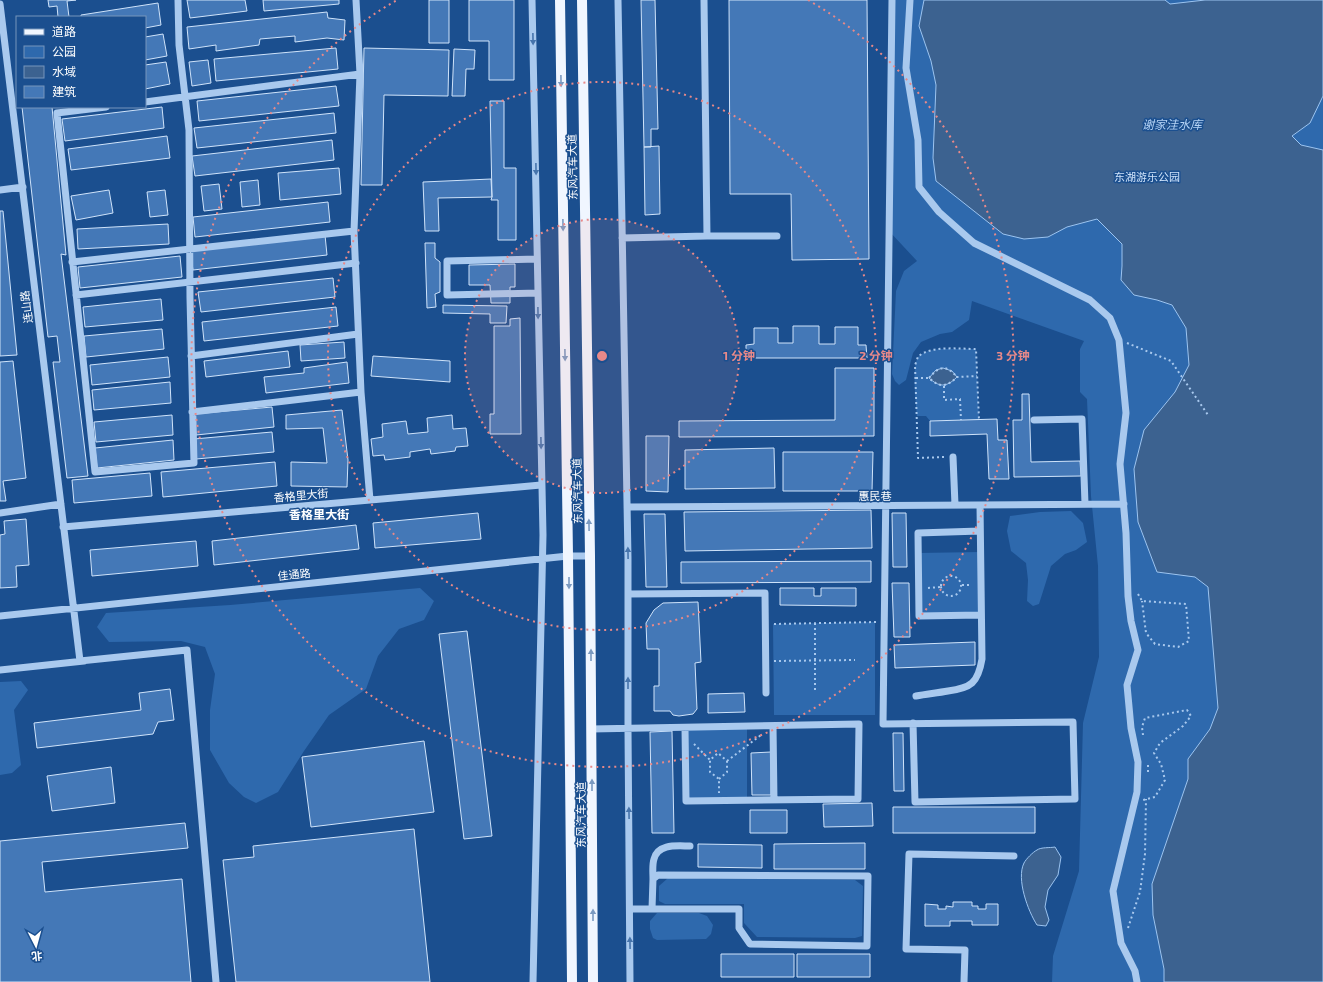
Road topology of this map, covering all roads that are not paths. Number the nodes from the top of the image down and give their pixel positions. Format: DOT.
graph roads {
  1 [pos="178,0"];
  2 [pos="356,0"];
  3 [pos="532,0"];
  4 [pos="560,0"];
  5 [pos="582,0"];
  6 [pos="618,0"];
  7 [pos="704,0"];
  8 [pos="892,0"];
  9 [pos="910,0"];
  10 [pos="0,4"];
  11 [pos="360,74"];
  12 [pos="185,97"];
  13 [pos="146,102"];
  14 [pos="98,108"];
  15 [pos="23,187"];
  16 [pos="0,190"];
  17 [pos="354,231"];
  18 [pos="707,236"];
  19 [pos="777,236"];
  20 [pos="622,238"];
  21 [pos="190,250"];
  22 [pos="537,259"];
  23 [pos="72,262"];
  24 [pos="356,263"];
  25 [pos="190,283"];
  26 [pos="538,293"];
  27 [pos="76,295"];
  28 [pos="358,334"];
  29 [pos="191,356"];
  30 [pos="361,392"];
  31 [pos="192,412"];
  32 [pos="1034,420"];
  33 [pos="953,457"];
  34 [pos="542,485"];
  35 [pos="370,500"];
  36 [pos="61,504"];
  37 [pos="1085,504"];
  38 [pos="1124,504"];
  39 [pos="955,505"];
  40 [pos="980,505"];
  41 [pos="886,506"];
  42 [pos="627,507"];
  43 [pos="0,513"];
  44 [pos="63,527"];
  45 [pos="980,531"];
  46 [pos="568,556"];
  47 [pos="590,556"];
  48 [pos="542,559"];
  49 [pos="628,594"];
  50 [pos="73,608"];
  51 [pos="981,615"];
  52 [pos="0,616"];
  53 [pos="84,661"];
  54 [pos="0,670"];
  55 [pos="766,693"];
  56 [pos="916,696"];
  57 [pos="913,723"];
  58 [pos="773,726"];
  59 [pos="591,729"];
  60 [pos="628,729"];
  61 [pos="685,731"];
  62 [pos="774,800"];
  63 [pos="690,846"];
  64 [pos="1014,856"];
  65 [pos="653,879"];
  66 [pos="630,909"];
  67 [pos="652,909"];
  68 [pos="216,982"];
  69 [pos="533,982"];
  70 [pos="572,982"];
  71 [pos="593,982"];
  72 [pos="630,982"];
  73 [pos="964,982"];
  74 [pos="1137,982"];
  1 -- 12 [label="street"];
  2 -- 11 [label="street"];
  3 -- 22 [label="street, one-way"];
  4 -- 46 [label="main road, 东风汽车大道, one-way"];
  47 -- 5 [label="main road, 东风汽车大道, one-way"];
  6 -- 20 [label="street"];
  7 -- 18 [label="street"];
  8 -- 41 [label="street"];
  9 -- 38 [label="street"];
  10 -- 15 [label="street, 连山路"];
  11 -- 12 [label="street"];
  11 -- 17 [label="street"];
  12 -- 13 [label="street"];
  12 -- 21 [label="street"];
  14 -- 23 [label="street"];
  15 -- 16 [label="street"];
  15 -- 36 [label="street, 连山路"];
  17 -- 21 [label="street"];
  17 -- 24 [label="street"];
  18 -- 19 [label="street"];
  18 -- 20 [label="street"];
  20 -- 42 [label="street"];
  21 -- 23 [label="street"];
  21 -- 25 [label="street"];
  22 -- 26 [label="street"];
  22 -- 26 [label="street"];
  23 -- 27 [label="street"];
  24 -- 25 [label="street"];
  24 -- 28 [label="street"];
  25 -- 27 [label="street"];
  25 -- 29 [label="street"];
  26 -- 34 [label="street, one-way"];
  27 -- 31 [label="street"];
  28 -- 29 [label="street"];
  28 -- 30 [label="street"];
  29 -- 31 [label="street"];
  30 -- 31 [label="street"];
  30 -- 35 [label="street"];
  32 -- 37 [label="street"];
  33 -- 39 [label="street"];
  34 -- 35 [label="street, 香格里大街"];
  34 -- 48 [label="street"];
  35 -- 44 [label="street, 香格里大街"];
  36 -- 43 [label="street"];
  36 -- 44 [label="street, 连山路"];
  37 -- 38 [label="street, 惠民巷"];
  37 -- 40 [label="street, 惠民巷"];
  38 -- 74 [label="street"];
  39 -- 40 [label="street, 惠民巷"];
  39 -- 41 [label="street, 惠民巷"];
  40 -- 45 [label="street"];
  41 -- 42 [label="street, 惠民巷"];
  41 -- 57 [label="street"];
  49 -- 42 [label="street, one-way"];
  44 -- 50 [label="street, 连山路"];
  45 -- 51 [label="street"];
  45 -- 51 [label="street"];
  46 -- 47 [label="street, 佳通路"];
  46 -- 48 [label="street, 佳通路"];
  46 -- 70 [label="main road, 东风汽车大道, one-way"];
  59 -- 47 [label="main road, 东风汽车大道, one-way"];
  48 -- 50 [label="street, 佳通路"];
  48 -- 69 [label="street"];
  49 -- 55 [label="street"];
  60 -- 49 [label="street, one-way"];
  50 -- 52 [label="street, 佳通路"];
  50 -- 53 [label="street, 连山路"];
  51 -- 56 [label="street"];
  53 -- 54 [label="street"];
  53 -- 68 [label="street"];
  57 -- 57 [label="street"];
  58 -- 61 [label="street"];
  58 -- 62 [label="street"];
  58 -- 62 [label="street"];
  59 -- 60 [label="street"];
  71 -- 59 [label="main road, 东风汽车大道, one-way"];
  60 -- 61 [label="street"];
  66 -- 60 [label="street, one-way"];
  61 -- 62 [label="street"];
  63 -- 65 [label="street"];
  64 -- 73 [label="street"];
  65 -- 67 [label="street"];
  65 -- 67 [label="street"];
  66 -- 67 [label="street"];
  72 -- 66 [label="street, one-way"];
}
